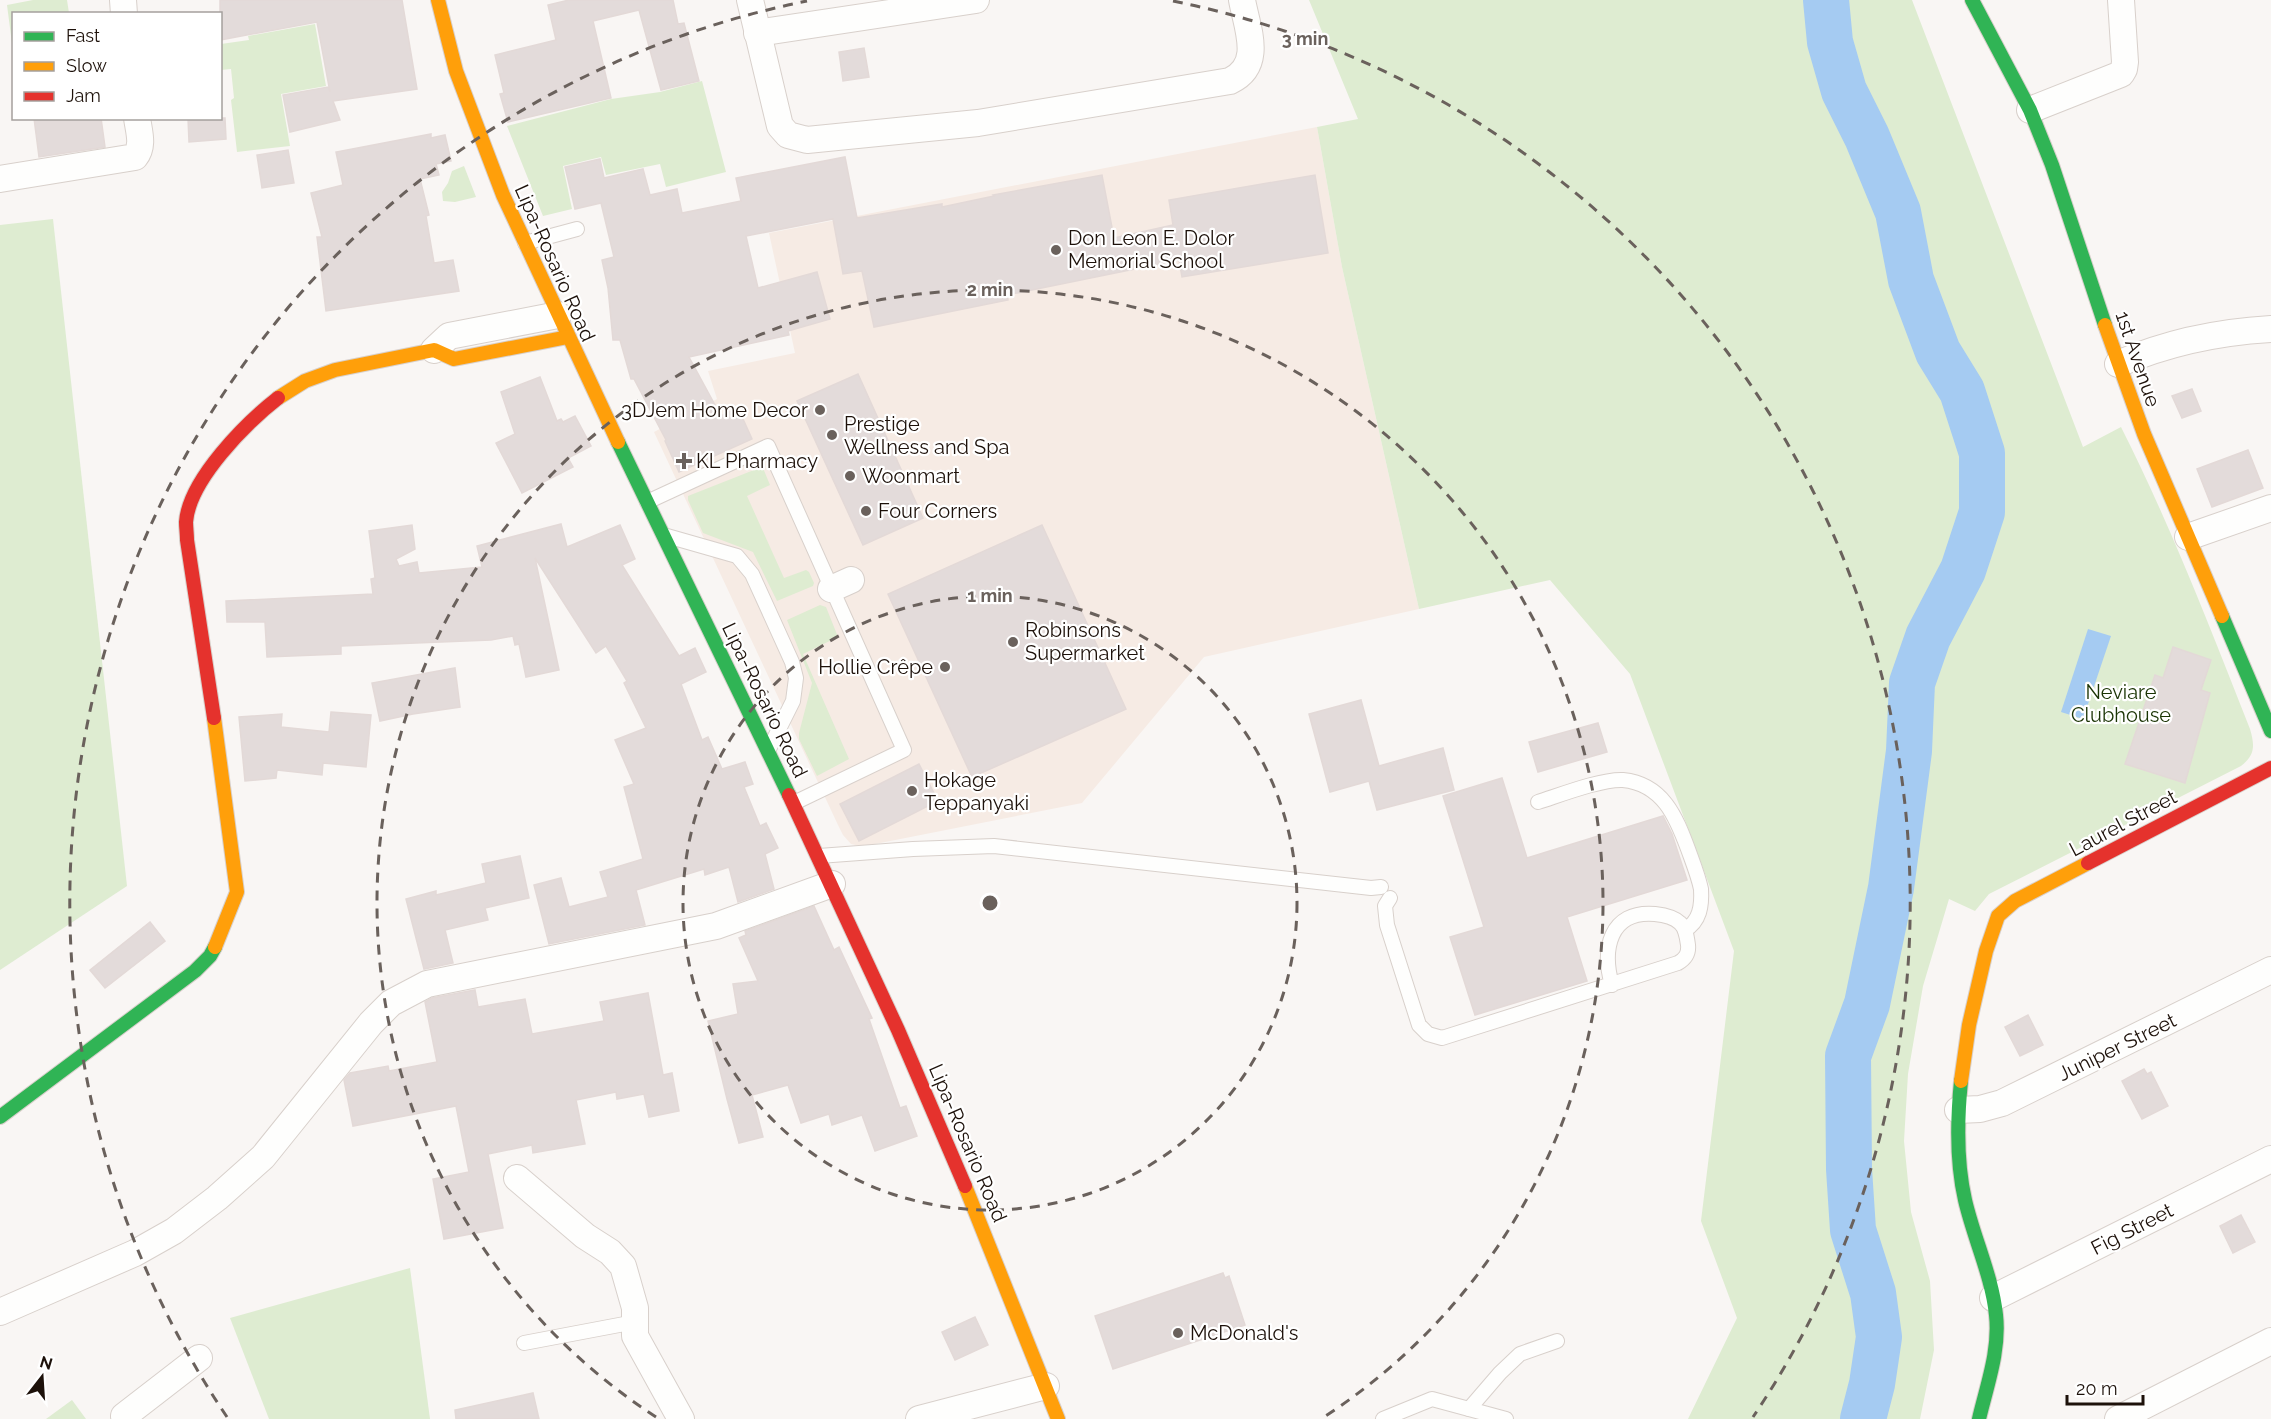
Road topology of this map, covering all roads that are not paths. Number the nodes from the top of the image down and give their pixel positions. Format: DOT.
graph roads {
  1 [pos="438,0"];
  2 [pos="750,0"];
  3 [pos="976,0"];
  4 [pos="1242,0"];
  5 [pos="1972,0"];
  6 [pos="2121,0"];
  7 [pos="757,33"];
  8 [pos="2030,110"];
  9 [pos="137,120"];
  10 [pos="0,179"];
  11 [pos="576,229"];
  12 [pos="525,243"];
  13 [pos="563,326"];
  14 [pos="2271,329"];
  15 [pos="434,350"];
  16 [pos="2118,364"];
  17 [pos="646,502"];
  18 [pos="2271,508"];
  19 [pos="663,535"];
  20 [pos="2188,537"];
  21 [pos="2271,731"];
  22 [pos="768,751"];
  23 [pos="2271,768"];
  24 [pos="1538,802"];
  25 [pos="794,803"];
  26 [pos="819,856"];
  27 [pos="832,884"];
  28 [pos="1685,930"];
  29 [pos="2271,970"];
  30 [pos="1612,985"];
  31 [pos="1958,1110"];
  32 [pos="0,1117"];
  33 [pos="2271,1159"];
  34 [pos="517,1178"];
  35 [pos="1993,1298"];
  36 [pos="0,1312"];
  37 [pos="635,1322"];
  38 [pos="1557,1341"];
  39 [pos="2271,1341"];
  40 [pos="524,1343"];
  41 [pos="199,1358"];
  42 [pos="1046,1386"];
  43 [pos="1469,1409"];
  44 [pos="126,1419"];
  45 [pos="681,1419"];
  46 [pos="919,1419"];
  47 [pos="1058,1419"];
  48 [pos="1383,1419"];
  49 [pos="1506,1419"];
  50 [pos="1980,1419"];
  51 [pos="2118,1419"];
  1 -- 12 [label="street, Lipa-Rosario Road"];
  2 -- 7 [label="street"];
  3 -- 7 [label="street"];
  4 -- 7 [label="street"];
  5 -- 8 [label="street, 1st Avenue"];
  6 -- 8 [label="street"];
  8 -- 16 [label="street, 1st Avenue"];
  9 -- 10 [label="street"];
  11 -- 12 [label="lane"];
  12 -- 13 [label="street, Lipa-Rosario Road"];
  13 -- 15 [label="street"];
  13 -- 17 [label="street, Lipa-Rosario Road"];
  14 -- 16 [label="street"];
  15 -- 32 [label="street"];
  16 -- 20 [label="street, 1st Avenue"];
  17 -- 19 [label="street, Lipa-Rosario Road"];
  17 -- 25 [label="lane"];
  18 -- 20 [label="street"];
  19 -- 22 [label="street, Lipa-Rosario Road"];
  19 -- 22 [label="lane"];
  20 -- 21 [label="street, 1st Avenue"];
  22 -- 25 [label="street, Lipa-Rosario Road"];
  23 -- 31 [label="street, Laurel Street"];
  24 -- 28 [label="lane"];
  25 -- 26 [label="street, Lipa-Rosario Road"];
  26 -- 27 [label="street, Lipa-Rosario Road"];
  26 -- 30 [label="lane"];
  27 -- 36 [label="street"];
  27 -- 42 [label="street, Lipa-Rosario Road"];
  28 -- 30 [label="lane"];
  28 -- 30 [label="lane"];
  29 -- 31 [label="street, Juniper Street"];
  31 -- 35 [label="street"];
  33 -- 35 [label="street, Fig Street"];
  34 -- 37 [label="street"];
  35 -- 50 [label="street"];
  37 -- 40 [label="lane"];
  37 -- 45 [label="street"];
  38 -- 43 [label="lane"];
  39 -- 51 [label="street"];
  41 -- 44 [label="street"];
  42 -- 46 [label="street"];
  42 -- 47 [label="street, Lipa-Rosario Road"];
  43 -- 48 [label="lane"];
  43 -- 49 [label="lane"];
}
